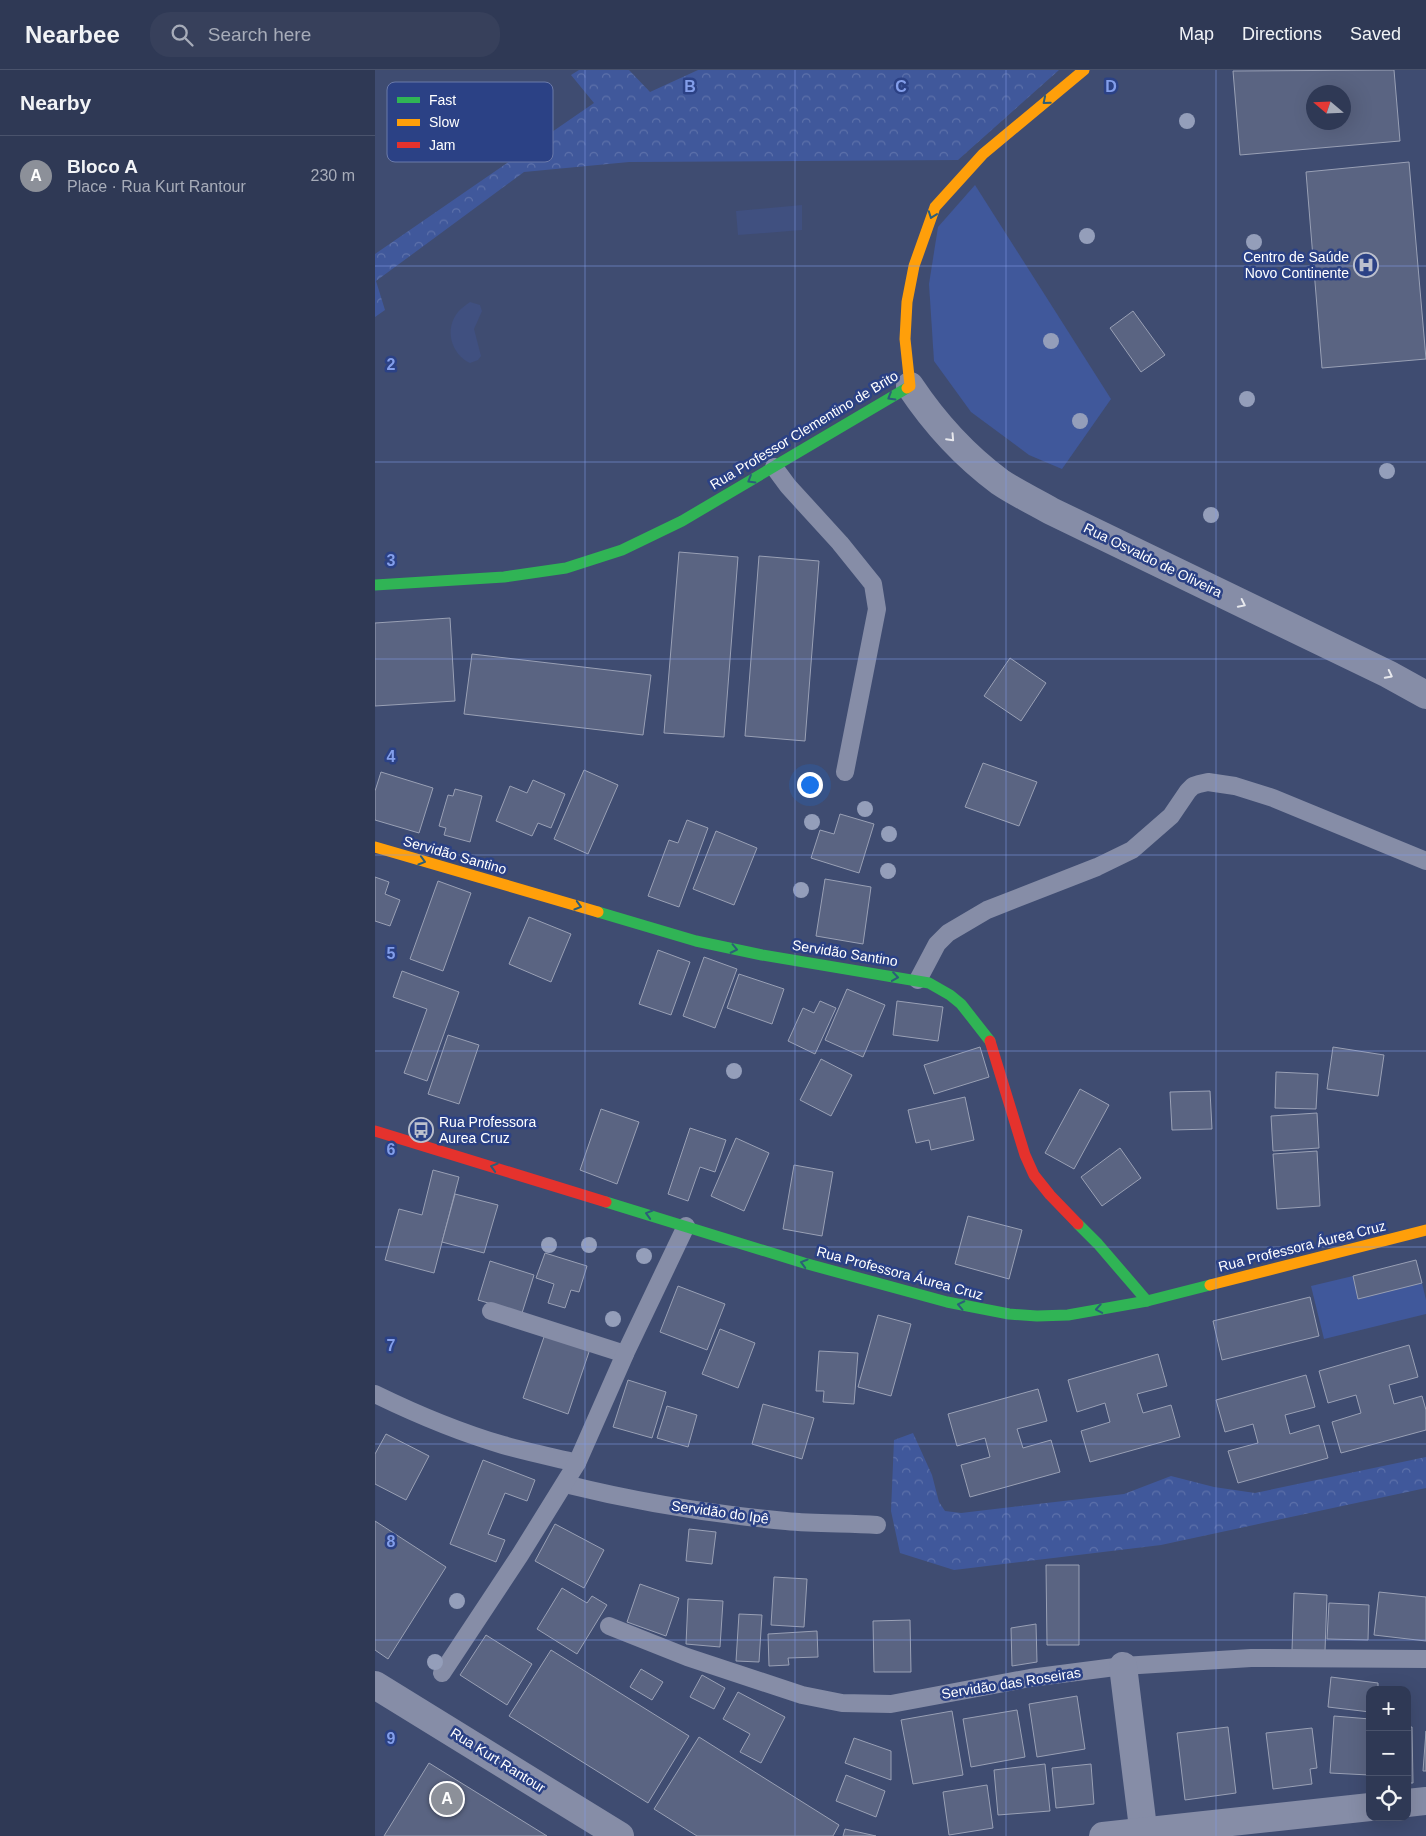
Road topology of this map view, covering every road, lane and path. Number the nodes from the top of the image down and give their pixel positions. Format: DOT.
graph roads {
  1 [pos="1084,70"];
  2 [pos="910,386"];
  3 [pos="774,466"];
  4 [pos="375,585"];
  5 [pos="1426,694"];
  6 [pos="845,772"];
  7 [pos="375,847"];
  8 [pos="1426,861"];
  9 [pos="918,980"];
  10 [pos="375,1131"];
  11 [pos="686,1226"];
  12 [pos="1426,1230"];
  13 [pos="1147,1301"];
  14 [pos="491,1311"];
  15 [pos="625,1354"];
  16 [pos="375,1394"];
  17 [pos="577,1463"];
  18 [pos="565,1484"];
  19 [pos="877,1525"];
  20 [pos="609,1626"];
  21 [pos="1426,1659"];
  22 [pos="1123,1666"];
  23 [pos="442,1673"];
  24 [pos="375,1685"];
  25 [pos="1426,1801"];
  26 [pos="1411,1803"];
  27 [pos="1366,1807"];
  28 [pos="1143,1833"];
  29 [pos="620,1836"];
  30 [pos="1103,1836"];
  1 -- 2 [label="street, Rua Professor Clementino de Brito, one-way"];
  2 -- 3 [label="street, Rua Professor Clementino de Brito, one-way"];
  2 -- 5 [label="street, Rua Osvaldo de Oliveira, one-way"];
  3 -- 4 [label="street, Rua Professor Clementino de Brito, one-way"];
  3 -- 6 [label="lane"];
  7 -- 9 [label="street, Servidão Santino, one-way"];
  8 -- 9 [label="lane"];
  9 -- 13 [label="street, Servidão Santino"];
  11 -- 10 [label="street, Rua Professora Áurea Cruz, one-way"];
  13 -- 11 [label="street, Rua Professora Áurea Cruz, one-way"];
  11 -- 15 [label="lane"];
  12 -- 13 [label="street, Rua Professora Áurea Cruz"];
  14 -- 15 [label="lane"];
  15 -- 17 [label="lane"];
  16 -- 17 [label="lane"];
  17 -- 18 [label="lane"];
  18 -- 19 [label="lane, Servidão do Ipê"];
  18 -- 23 [label="lane"];
  20 -- 22 [label="lane, Servidão das Roseiras"];
  21 -- 22 [label="lane, Servidão das Roseiras"];
  22 -- 28 [label="street"];
  24 -- 29 [label="street, Rua Kurt Rantour"];
  25 -- 26 [label="street"];
  27 -- 28 [label="street"];
  28 -- 30 [label="street"];
}
